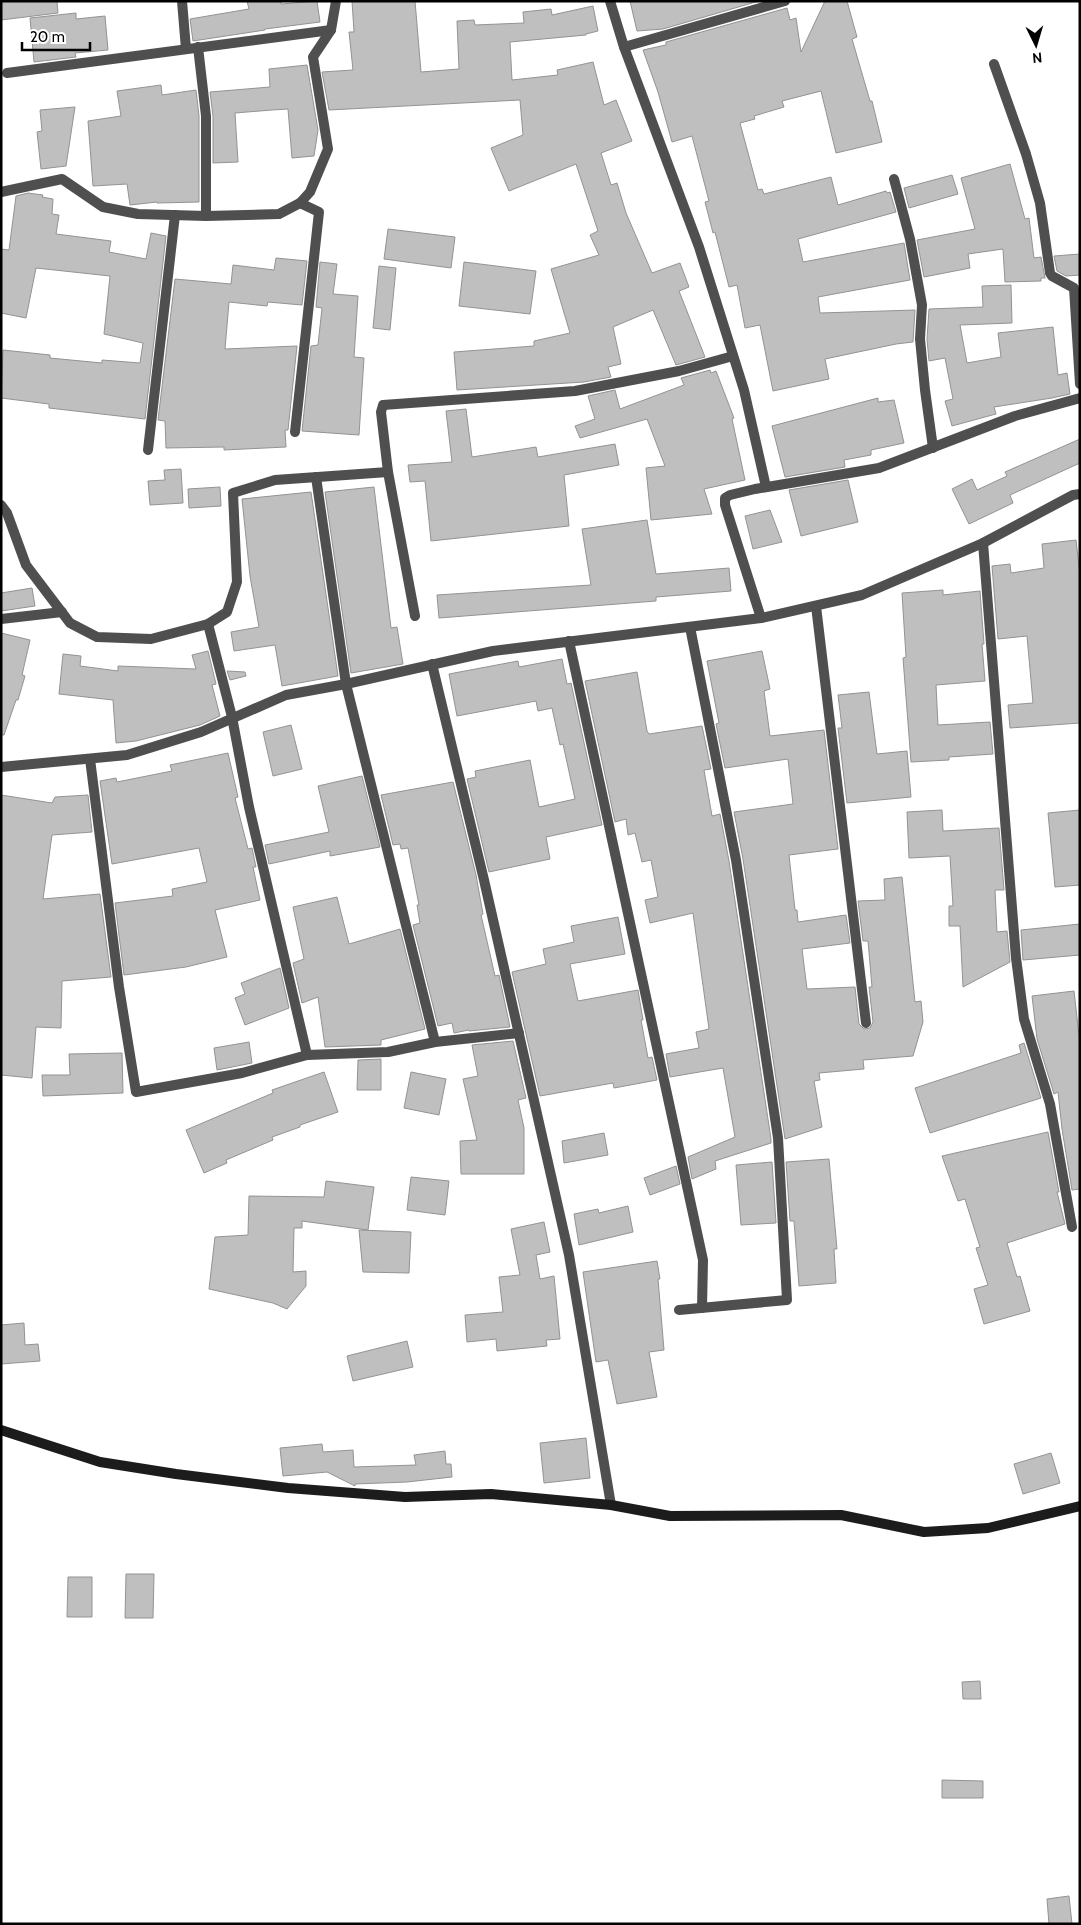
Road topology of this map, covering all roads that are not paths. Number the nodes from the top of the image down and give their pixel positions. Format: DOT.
graph roads {
  1 [pos="182,1"];
  2 [pos="336,1"];
  3 [pos="610,1"];
  4 [pos="785,1"];
  5 [pos="331,30"];
  6 [pos="198,47"];
  7 [pos="624,47"];
  8 [pos="186,49"];
  9 [pos="994,64"];
  10 [pos="7,73"];
  11 [pos="894,178"];
  12 [pos="1,192"];
  13 [pos="300,202"];
  14 [pos="175,215"];
  15 [pos="206,216"];
  16 [pos="733,356"];
  17 [pos="1080,384"];
  18 [pos="1080,398"];
  19 [pos="295,432"];
  20 [pos="933,448"];
  21 [pos="148,450"];
  22 [pos="388,472"];
  23 [pos="316,478"];
  24 [pos="766,487"];
  25 [pos="1080,494"];
  26 [pos="1,505"];
  27 [pos="983,543"];
  28 [pos="816,606"];
  29 [pos="62,612"];
  30 [pos="415,616"];
  31 [pos="761,618"];
  32 [pos="1,619"];
  33 [pos="208,624"];
  34 [pos="690,628"];
  35 [pos="569,641"];
  36 [pos="432,664"];
  37 [pos="346,684"];
  38 [pos="232,718"];
  39 [pos="90,759"];
  40 [pos="1,767"];
  41 [pos="866,1023"];
  42 [pos="519,1033"];
  43 [pos="435,1042"];
  44 [pos="307,1055"];
  45 [pos="1072,1227"];
  46 [pos="702,1308"];
  47 [pos="679,1310"];
  48 [pos="1,1430"];
  49 [pos="611,1506"];
  50 [pos="1080,1506"];
  1 -- 8 [label="street"];
  2 -- 5 [label="street"];
  3 -- 7 [label="street"];
  4 -- 7 [label="street"];
  5 -- 6 [label="street"];
  5 -- 13 [label="street"];
  6 -- 8 [label="street"];
  6 -- 15 [label="street"];
  7 -- 16 [label="street"];
  8 -- 10 [label="street"];
  9 -- 17 [label="street"];
  11 -- 20 [label="street"];
  12 -- 14 [label="street"];
  13 -- 15 [label="street"];
  13 -- 19 [label="street"];
  14 -- 15 [label="street"];
  14 -- 21 [label="street"];
  16 -- 22 [label="street"];
  16 -- 24 [label="street"];
  18 -- 20 [label="street"];
  20 -- 24 [label="street"];
  22 -- 23 [label="street"];
  22 -- 30 [label="street"];
  23 -- 33 [label="street"];
  23 -- 37 [label="street"];
  24 -- 31 [label="street"];
  25 -- 27 [label="street"];
  26 -- 29 [label="street"];
  27 -- 28 [label="street"];
  27 -- 45 [label="street"];
  28 -- 31 [label="street"];
  28 -- 41 [label="street"];
  29 -- 32 [label="street"];
  29 -- 33 [label="street"];
  31 -- 34 [label="street"];
  33 -- 38 [label="street"];
  34 -- 35 [label="street"];
  34 -- 46 [label="street"];
  35 -- 36 [label="street"];
  35 -- 46 [label="street"];
  36 -- 37 [label="street"];
  36 -- 42 [label="street"];
  37 -- 38 [label="street"];
  37 -- 43 [label="street"];
  38 -- 39 [label="street"];
  38 -- 44 [label="street"];
  39 -- 40 [label="street"];
  39 -- 44 [label="street"];
  42 -- 43 [label="street"];
  42 -- 49 [label="street"];
  43 -- 44 [label="street"];
  46 -- 47 [label="street"];
  48 -- 49 [label="street"];
  49 -- 50 [label="street"];
}
